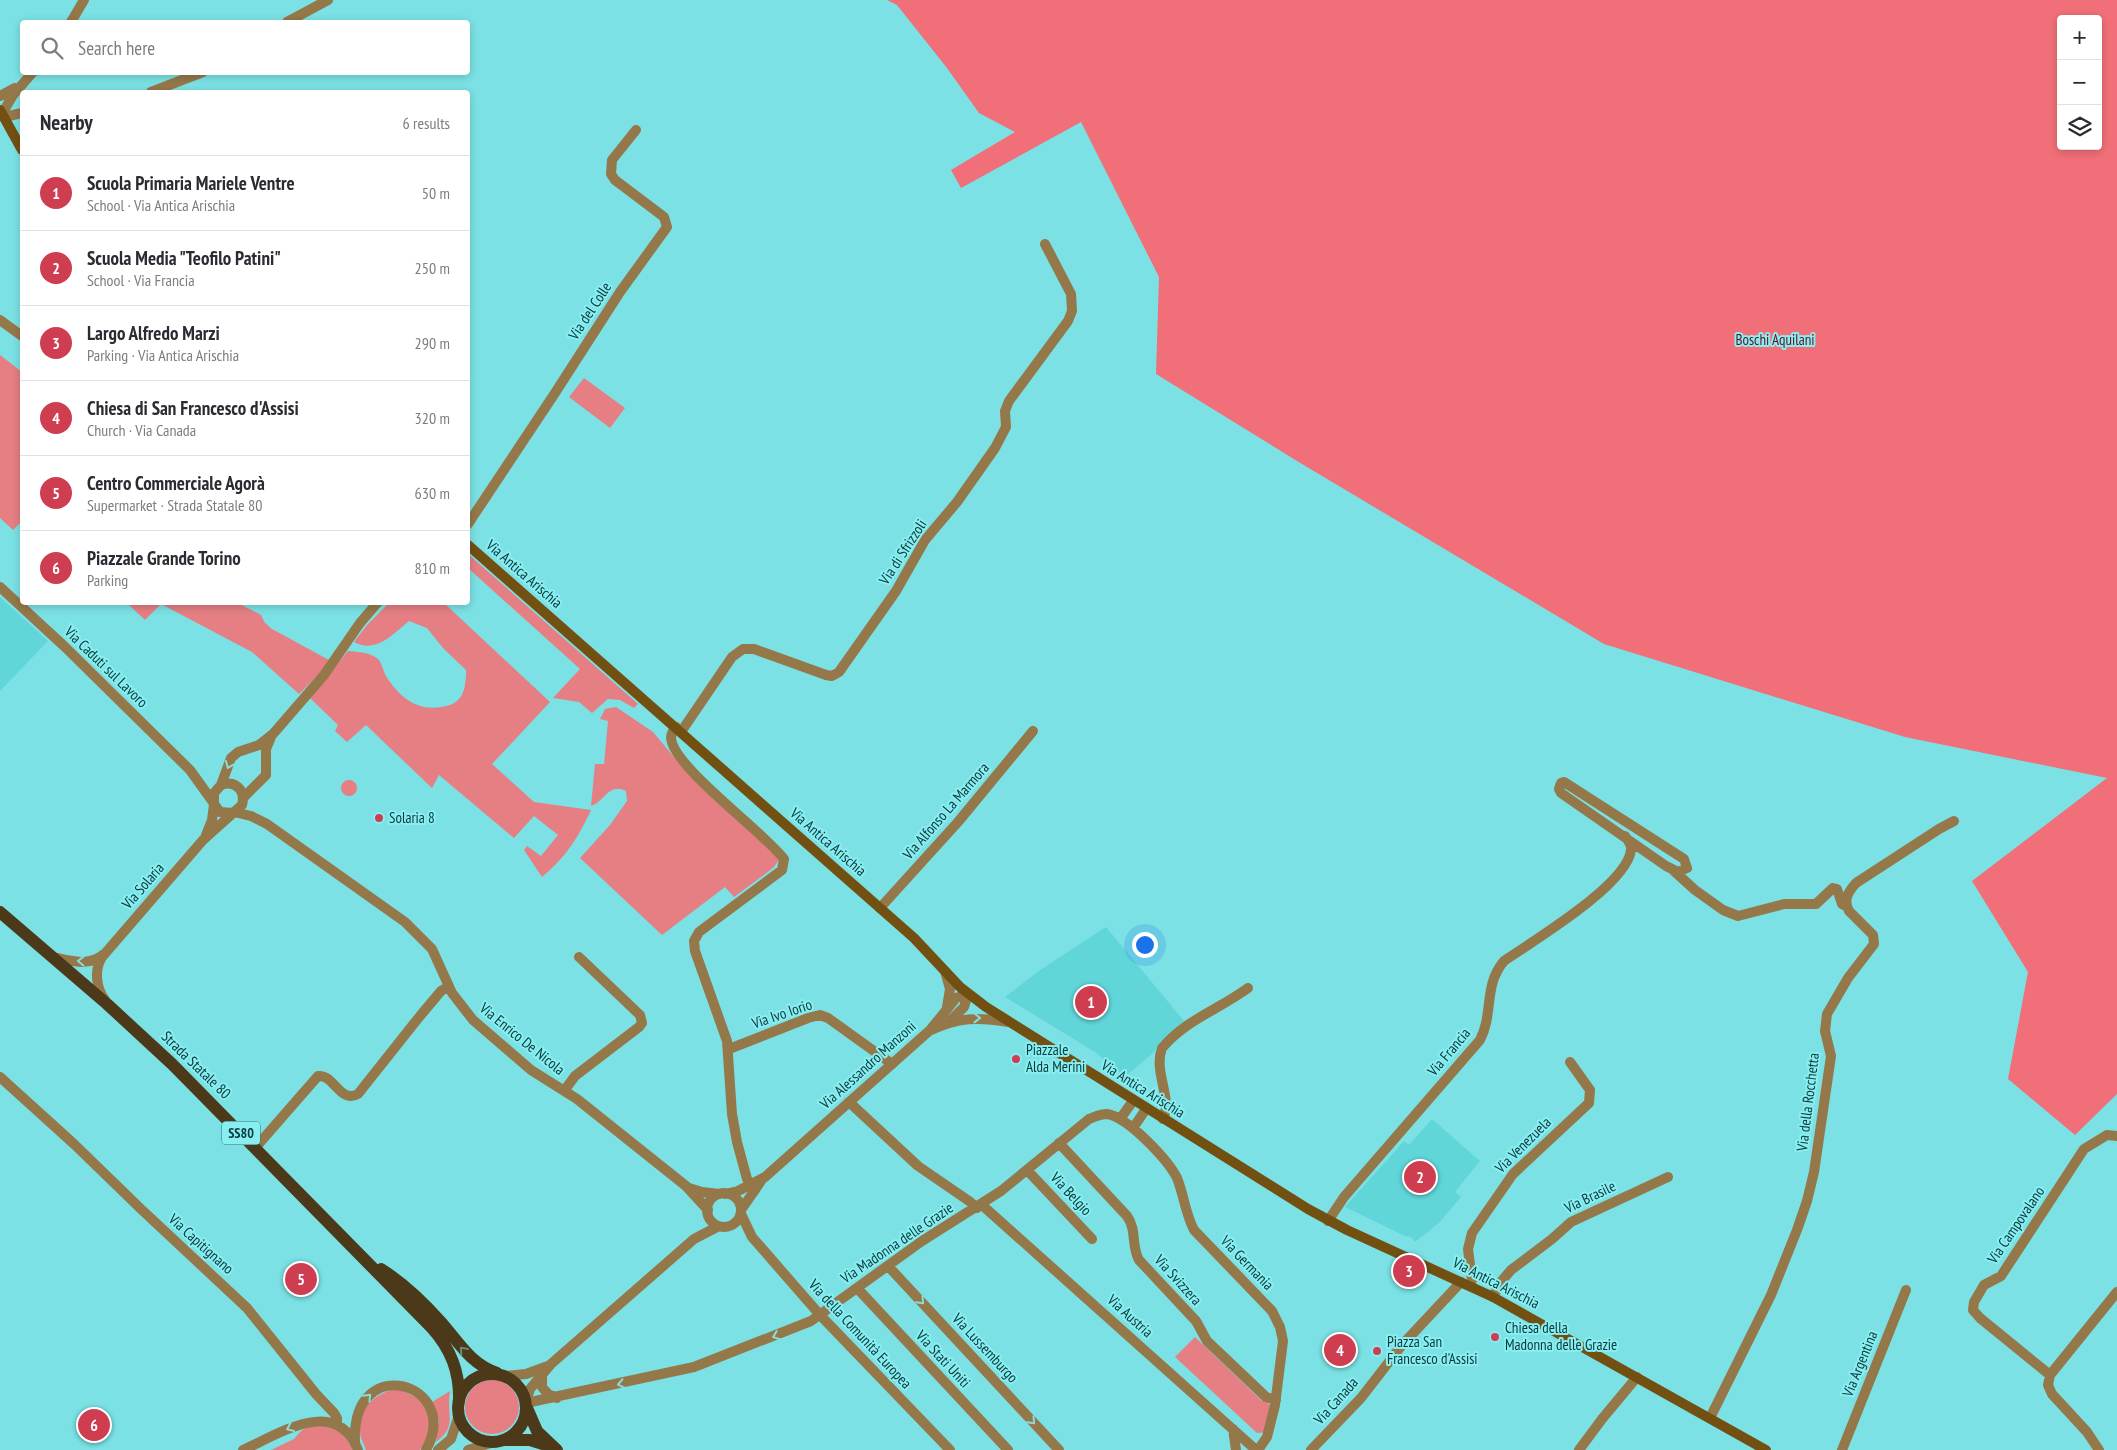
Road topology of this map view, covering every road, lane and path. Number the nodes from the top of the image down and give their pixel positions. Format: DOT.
graph roads {
  1 [pos="84,0"];
  2 [pos="328,0"];
  3 [pos="72,20"];
  4 [pos="291,20"];
  5 [pos="30,75"];
  6 [pos="195,75"];
  7 [pos="156,90"];
  8 [pos="4,97"];
  9 [pos="2,112"];
  10 [pos="20,113"];
  11 [pos="636,130"];
  12 [pos="20,146"];
  13 [pos="1045,244"];
  14 [pos="0,320"];
  15 [pos="20,335"];
  16 [pos="470,521"];
  17 [pos="470,547"];
  18 [pos="0,587"];
  19 [pos="375,605"];
  20 [pos="678,729"];
  21 [pos="1033,731"];
  22 [pos="273,734"];
  23 [pos="252,748"];
  24 [pos="267,764"];
  25 [pos="190,770"];
  26 [pos="220,785"];
  27 [pos="244,799"];
  28 [pos="214,803"];
  29 [pos="233,813"];
  30 [pos="1954,821"];
  31 [pos="267,824"];
  32 [pos="1625,836"];
  33 [pos="203,840"];
  34 [pos="1656,859"];
  35 [pos="1623,867"];
  36 [pos="1687,868"];
  37 [pos="1674,870"];
  38 [pos="1695,890"];
  39 [pos="1846,906"];
  40 [pos="880,908"];
  41 [pos="0,912"];
  42 [pos="106,952"];
  43 [pos="53,957"];
  44 [pos="579,957"];
  45 [pos="945,971"];
  46 [pos="449,986"];
  47 [pos="1248,988"];
  48 [pos="968,994"];
  49 [pos="107,1004"];
  50 [pos="944,1013"];
  51 [pos="1009,1022"];
  52 [pos="946,1024"];
  53 [pos="929,1031"];
  54 [pos="729,1049"];
  55 [pos="1570,1062"];
  56 [pos="892,1064"];
  57 [pos="0,1077"];
  58 [pos="564,1091"];
  59 [pos="1133,1101"];
  60 [pos="849,1102"];
  61 [pos="1146,1109"];
  62 [pos="1120,1119"];
  63 [pos="1163,1120"];
  64 [pos="1133,1128"];
  65 [pos="2117,1136"];
  66 [pos="1060,1143"];
  67 [pos="256,1148"];
  68 [pos="1027,1170"];
  69 [pos="1668,1177"];
  70 [pos="686,1186"];
  71 [pos="753,1187"];
  72 [pos="722,1194"];
  73 [pos="979,1206"];
  74 [pos="708,1210"];
  75 [pos="741,1212"];
  76 [pos="1328,1220"];
  77 [pos="723,1226"];
  78 [pos="752,1237"];
  79 [pos="1092,1238"];
  80 [pos="694,1239"];
  81 [pos="359,1252"];
  82 [pos="888,1266"];
  83 [pos="1466,1284"];
  84 [pos="857,1288"];
  85 [pos="1906,1290"];
  86 [pos="2117,1292"];
  87 [pos="1493,1297"];
  88 [pos="820,1315"];
  89 [pos="551,1364"];
  90 [pos="542,1374"];
  91 [pos="2050,1375"];
  92 [pos="505,1376"];
  93 [pos="1638,1377"];
  94 [pos="557,1398"];
  95 [pos="1276,1400"];
  96 [pos="459,1402"];
  97 [pos="526,1403"];
  98 [pos="459,1415"];
  99 [pos="1710,1418"];
  100 [pos="337,1425"];
  101 [pos="1232,1428"];
  102 [pos="499,1441"];
  103 [pos="356,1446"];
  104 [pos="243,1450"];
  105 [pos="426,1450"];
  106 [pos="438,1450"];
  107 [pos="468,1450"];
  108 [pos="556,1450"];
  109 [pos="950,1450"];
  110 [pos="1008,1450"];
  111 [pos="1059,1450"];
  112 [pos="1236,1450"];
  113 [pos="1257,1450"];
  114 [pos="1311,1450"];
  115 [pos="1579,1450"];
  116 [pos="1766,1450"];
  117 [pos="1842,1450"];
  118 [pos="2099,1450"];
  1 -- 3 [label="street"];
  2 -- 4 [label="street"];
  5 -- 8 [label="street"];
  6 -- 7 [label="street"];
  8 -- 9 [label="street"];
  9 -- 10 [label="street"];
  9 -- 12 [label="main road"];
  11 -- 16 [label="street, Via del Colle"];
  13 -- 20 [label="street, Via di Sfrizzoli"];
  14 -- 15 [label="street"];
  17 -- 20 [label="main road, Via Antica Arischia"];
  18 -- 25 [label="street, Via Caduti sul Lavoro"];
  19 -- 22 [label="street"];
  20 -- 40 [label="main road, Via Antica Arischia"];
  20 -- 54 [label="street"];
  21 -- 40 [label="street, Via Alfonso La Marmora"];
  22 -- 23 [label="street"];
  22 -- 24 [label="street"];
  23 -- 24 [label="street"];
  23 -- 26 [label="street, one-way"];
  24 -- 27 [label="street"];
  25 -- 26 [label="street, Via Caduti sul Lavoro"];
  25 -- 28 [label="street, Via Caduti sul Lavoro"];
  26 -- 27 [label="street"];
  26 -- 28 [label="street"];
  27 -- 29 [label="street"];
  27 -- 31 [label="street, Via Enrico De Nicola"];
  28 -- 29 [label="street"];
  28 -- 33 [label="street, Via Solaria"];
  29 -- 31 [label="street, Via Enrico De Nicola"];
  29 -- 33 [label="street, Via Solaria"];
  30 -- 39 [label="street"];
  31 -- 46 [label="street, Via Enrico De Nicola"];
  32 -- 34 [label="street"];
  32 -- 35 [label="street, Via Francia"];
  32 -- 36 [label="street"];
  33 -- 42 [label="street, Via Solaria"];
  34 -- 35 [label="street, Via Francia"];
  34 -- 37 [label="street"];
  35 -- 76 [label="street, Via Francia"];
  36 -- 37 [label="street"];
  36 -- 38 [label="street"];
  37 -- 38 [label="street"];
  38 -- 39 [label="street"];
  39 -- 99 [label="street, Via della Rocchetta"];
  40 -- 45 [label="main road, Via Antica Arischia"];
  41 -- 43 [label="main road, Strada Statale 80 / SS80"];
  42 -- 43 [label="street, Via Solaria, one-way"];
  42 -- 49 [label="street, Via Solaria"];
  43 -- 49 [label="main road, Strada Statale 80 / SS80"];
  44 -- 58 [label="street"];
  45 -- 48 [label="main road, Via Antica Arischia"];
  45 -- 50 [label="street"];
  46 -- 58 [label="street, Via Enrico De Nicola"];
  46 -- 67 [label="street"];
  47 -- 63 [label="street"];
  48 -- 50 [label="street"];
  48 -- 51 [label="main road, Via Antica Arischia"];
  48 -- 52 [label="street"];
  49 -- 67 [label="main road, Strada Statale 80 / SS80"];
  50 -- 53 [label="street"];
  52 -- 51 [label="street, Via Alessandro Manzoni, one-way"];
  51 -- 59 [label="main road, Via Antica Arischia"];
  52 -- 53 [label="street, Via Alessandro Manzoni"];
  53 -- 56 [label="street, Via Alessandro Manzoni"];
  54 -- 56 [label="street, Via Ivo Iorio"];
  54 -- 71 [label="street"];
  55 -- 83 [label="street, Via Venezuela"];
  56 -- 60 [label="street, Via Alessandro Manzoni"];
  57 -- 100 [label="street, Via Capitignano"];
  58 -- 70 [label="street, Via Enrico De Nicola"];
  59 -- 61 [label="main road, Via Antica Arischia"];
  59 -- 62 [label="street"];
  60 -- 71 [label="street, Via Alessandro Manzoni"];
  60 -- 73 [label="street, Via Austria"];
  61 -- 63 [label="main road, Via Antica Arischia"];
  61 -- 64 [label="street"];
  62 -- 64 [label="street, Via Germania"];
  62 -- 66 [label="street, Via Madonna delle Grazie"];
  63 -- 76 [label="main road, Via Antica Arischia"];
  64 -- 95 [label="street, Via Germania"];
  65 -- 91 [label="street, Via Campovalano"];
  66 -- 68 [label="street, Via Madonna delle Grazie"];
  66 -- 95 [label="street, Via Svizzera"];
  67 -- 81 [label="main road, Strada Statale 80 / SS80"];
  68 -- 73 [label="street, Via Madonna delle Grazie"];
  68 -- 79 [label="street, Via Belgio"];
  69 -- 87 [label="street, Via Brasile"];
  70 -- 72 [label="street, Via Enrico De Nicola"];
  70 -- 74 [label="street, Via Enrico De Nicola"];
  71 -- 72 [label="street"];
  71 -- 75 [label="street, Via Alessandro Manzoni"];
  72 -- 74 [label="street"];
  72 -- 75 [label="street"];
  73 -- 82 [label="street, Via Madonna delle Grazie"];
  73 -- 101 [label="street, Via Austria"];
  74 -- 77 [label="street"];
  74 -- 80 [label="street"];
  75 -- 77 [label="street"];
  75 -- 78 [label="street, Via della Comunità Europea"];
  76 -- 83 [label="main road, Via Antica Arischia"];
  77 -- 78 [label="street, Via della Comunità Europea"];
  77 -- 80 [label="street"];
  78 -- 88 [label="street, Via della Comunità Europea"];
  80 -- 89 [label="street"];
  92 -- 81 [label="main road, Strada Statale 80 / SS80, one-way"];
  81 -- 96 [label="main road, Strada Statale 80 / SS80"];
  82 -- 84 [label="street, Via Madonna delle Grazie"];
  82 -- 111 [label="street, Via Lussemburgo, one-way"];
  83 -- 87 [label="main road, Via Antica Arischia"];
  83 -- 114 [label="street, Via Canada"];
  84 -- 88 [label="street, Via Madonna delle Grazie"];
  84 -- 110 [label="street, Via Stati Uniti"];
  85 -- 117 [label="street, Via Argentina"];
  86 -- 91 [label="street"];
  87 -- 93 [label="main road, Via Antica Arischia"];
  88 -- 94 [label="street, Via Madonna delle Grazie, one-way"];
  88 -- 109 [label="street, Via della Comunità Europea"];
  89 -- 90 [label="street"];
  89 -- 92 [label="street"];
  90 -- 94 [label="street"];
  90 -- 97 [label="street"];
  91 -- 118 [label="street"];
  92 -- 96 [label="main road"];
  92 -- 97 [label="main road, SS80"];
  93 -- 99 [label="main road, Via Antica Arischia"];
  93 -- 115 [label="street"];
  94 -- 97 [label="street, Via Madonna delle Grazie"];
  95 -- 113 [label="street, Via Germania"];
  96 -- 98 [label="main road, SS80"];
  97 -- 102 [label="main road"];
  97 -- 108 [label="main road, SS80"];
  98 -- 102 [label="main road, SS80"];
  98 -- 106 [label="street"];
  99 -- 116 [label="main road, Via Antica Arischia"];
  100 -- 103 [label="street, Via Capitignano"];
  100 -- 104 [label="street, one-way"];
  101 -- 112 [label="street"];
  101 -- 113 [label="street, Via Austria"];
  102 -- 107 [label="street"];
  102 -- 108 [label="main road, SS80"];
  103 -- 105 [label="street, one-way"];
}
